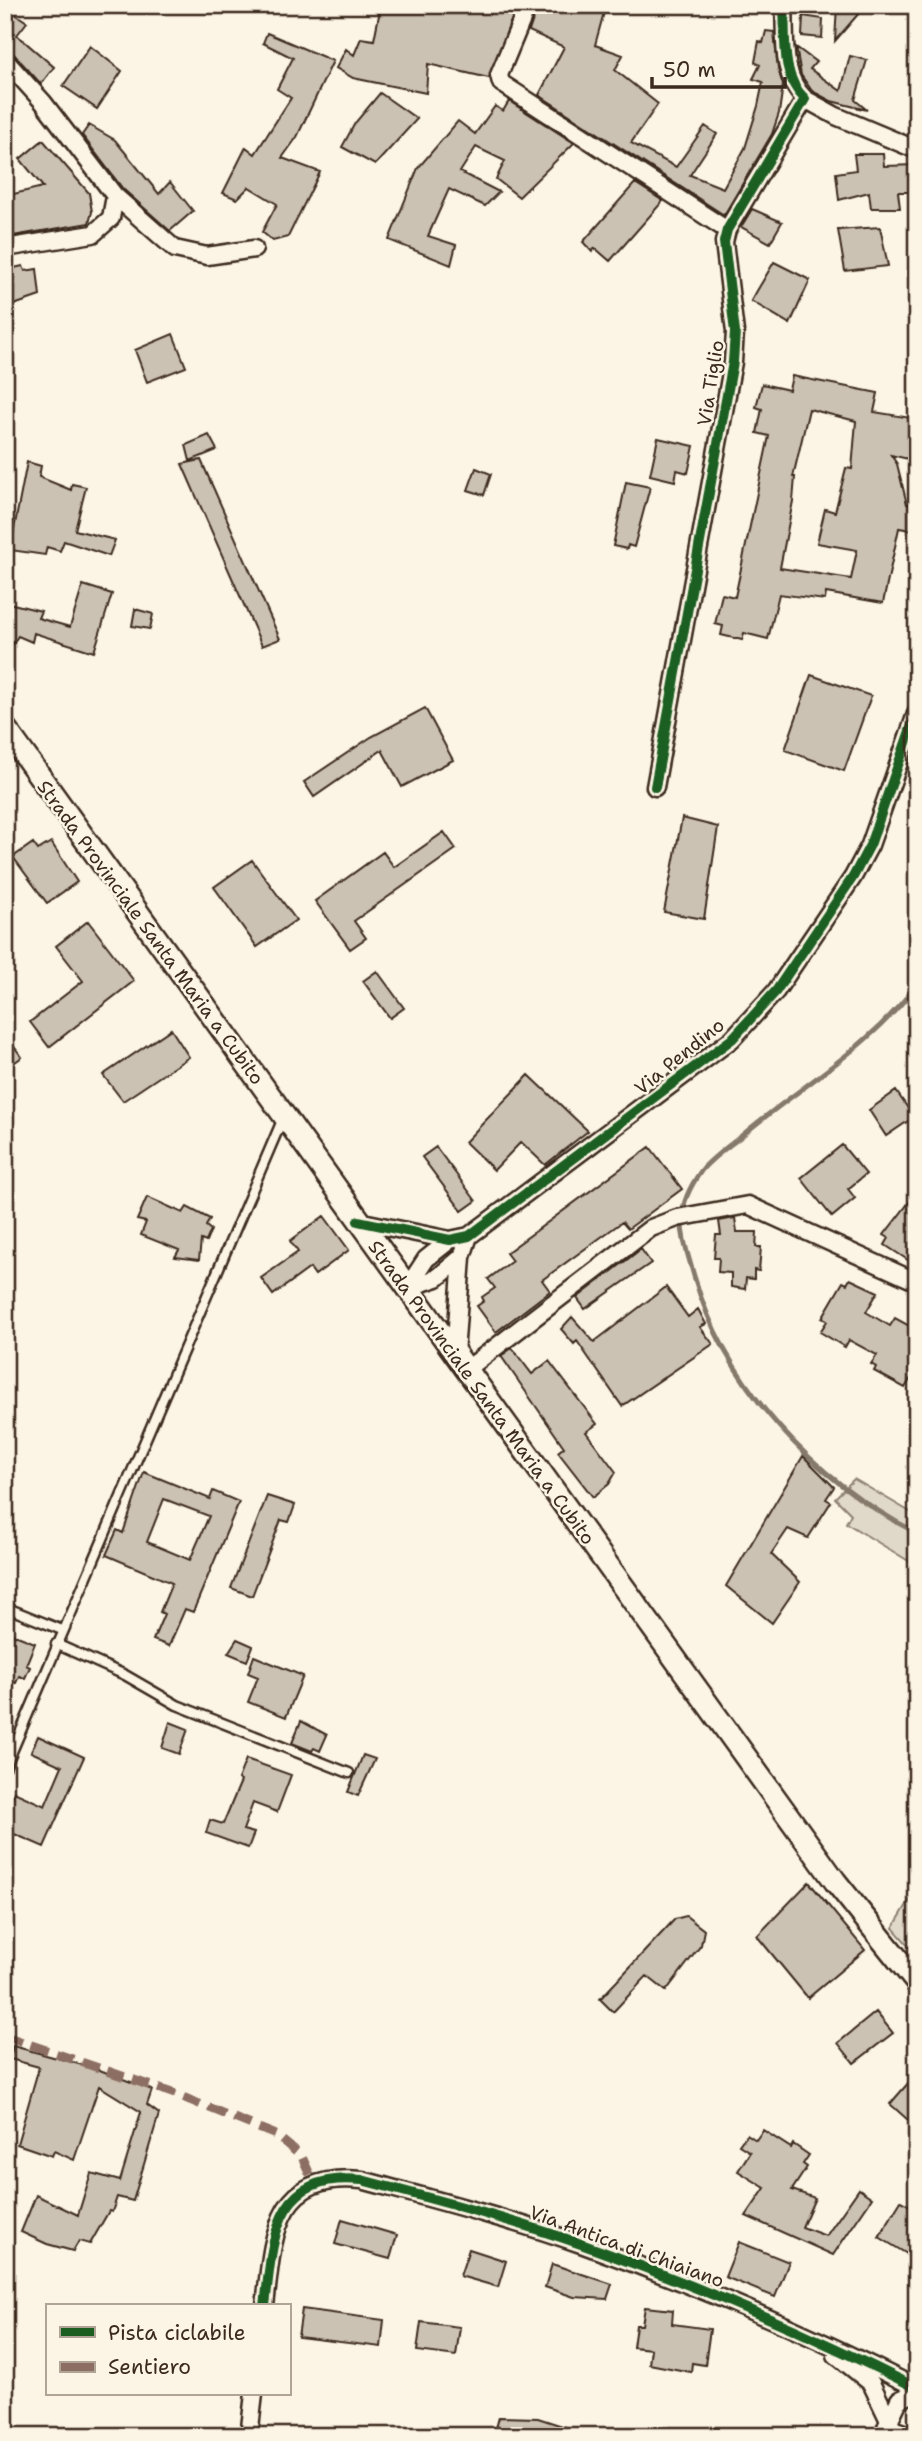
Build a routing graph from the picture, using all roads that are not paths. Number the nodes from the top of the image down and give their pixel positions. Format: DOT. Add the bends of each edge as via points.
graph roads {
  1 [pos="528,5"];
  2 [pos="784,5"];
  3 [pos="5,60"];
  4 [pos="804,99"];
  5 [pos="917,150"];
  6 [pos="114,196"];
  7 [pos="727,230"];
  8 [pos="5,248"];
  9 [pos="254,249"];
  10 [pos="917,711"];
  11 [pos="5,728"];
  12 [pos="655,787"];
  13 [pos="283,1117"];
  14 [pos="358,1221"];
  15 [pos="469,1236"];
  16 [pos="450,1240"];
  17 [pos="462,1257"];
  18 [pos="917,1282"];
  19 [pos="407,1288"];
  20 [pos="461,1362"];
  21 [pos="5,1607"];
  22 [pos="62,1630"];
  23 [pos="56,1644"];
  24 [pos="5,1768"];
  25 [pos="349,1773"];
  26 [pos="917,1983"];
  27 [pos="265,2304"];
  28 [pos="811,2337"];
  29 [pos="917,2390"];
  30 [pos="254,2396"];
  31 [pos="886,2429"];
  32 [pos="248,2436"];
  33 [pos="912,2436"];
  1 -- 7 [label="street" via="499,75 501,83"];
  2 -- 4 [label="street" via="788,72"];
  3 -- 6 [label="street"];
  4 -- 5 [label="street"];
  4 -- 7 [label="street"];
  6 -- 8 [label="street" via="111,218 93,234"];
  6 -- 9 [label="street" via="175,249 207,256"];
  7 -- 12 [label="street, Via Tiglio" via="724,242 735,332 733,362"];
  10 -- 15 [label="street, Via Pendino" via="870,845 776,991 732,1039"];
  11 -- 13 [label="main road, Strada Provinciale Santa Maria a Cubito"];
  13 -- 14 [label="main road, Strada Provinciale Santa Maria a Cubito"];
  13 -- 22 [label="lane" via="154,1426"];
  14 -- 16 [label="street, Via Pendino"];
  14 -- 19 [label="main road, Strada Provinciale Santa Maria a Cubito"];
  15 -- 16 [label="street, Via Pendino"];
  15 -- 17 [label="street"];
  16 -- 19 [label="street, Via Pendino" via="426,1259"];
  17 -- 19 [label="street" via="437,1278"];
  17 -- 20 [label="street"];
  18 -- 20 [label="street" via="748,1205 651,1228"];
  19 -- 20 [label="main road, Strada Provinciale Santa Maria a Cubito"];
  20 -- 26 [label="main road, Strada Provinciale Santa Maria a Cubito" via="835,1881"];
  21 -- 22 [label="lane"];
  22 -- 23 [label="lane"];
  23 -- 24 [label="lane"];
  23 -- 25 [label="lane" via="186,1709"];
  27 -- 28 [label="street, Via Antica di Chiaiano" via="272,2248 284,2211 296,2195 314,2183 336,2177 362,2180 580,2244"];
  28 -- 29 [label="street, Via Antica di Chiaiano" via="863,2359"];
  28 -- 31 [label="street, Via Antica di Chiaiano" via="871,2383"];
  29 -- 31 [label="street" via="899,2400"];
  30 -- 32 [label="street"];
  31 -- 33 [label="street"];
}
